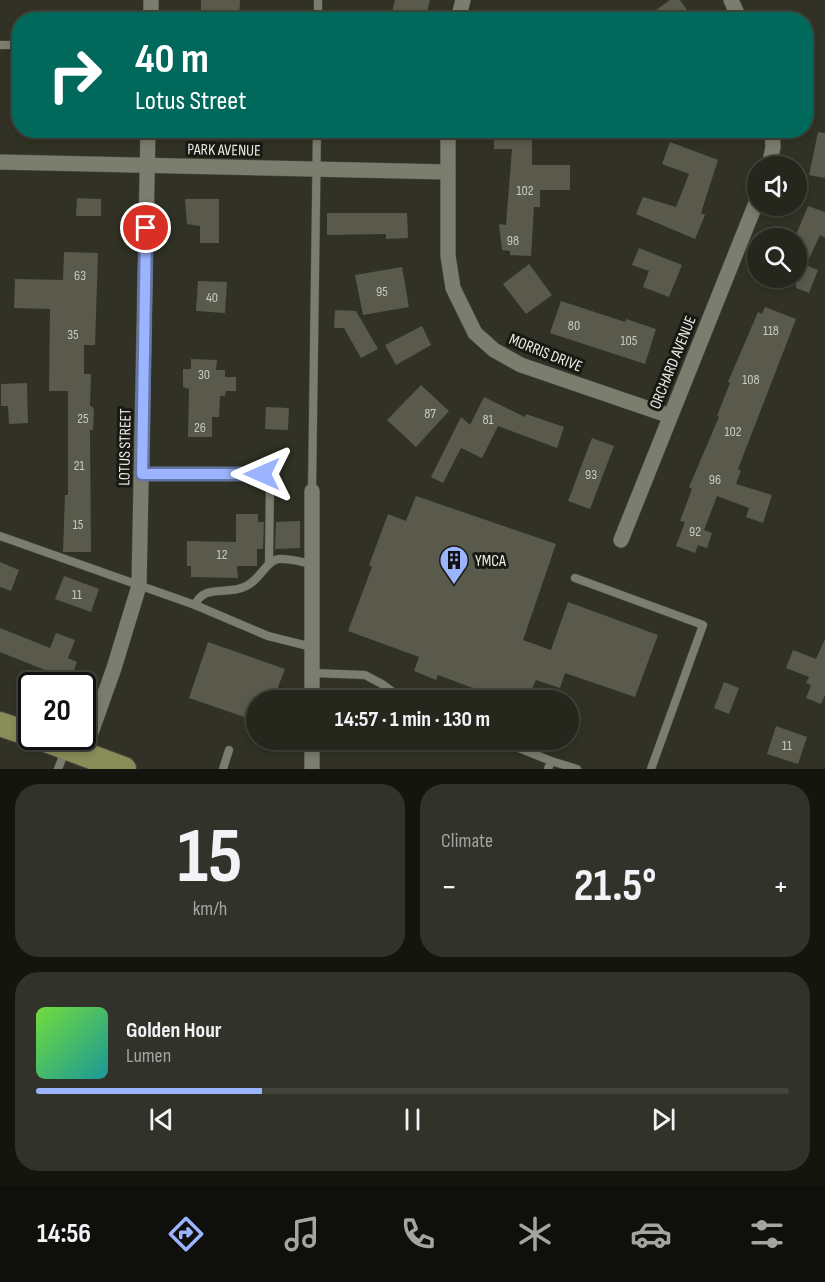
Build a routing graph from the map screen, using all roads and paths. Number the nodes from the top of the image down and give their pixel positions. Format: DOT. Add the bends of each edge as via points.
graph roads {
  1 [pos="148,138"];
  2 [pos="317,138"];
  3 [pos="448,138"];
  4 [pos="772,138"];
  5 [pos="771,156"];
  6 [pos="0,162"];
  7 [pos="147,166"];
  8 [pos="316,169"];
  9 [pos="448,172"];
  10 [pos="751,216"];
  11 [pos="670,416"];
  12 [pos="142,474"];
  13 [pos="312,491"];
  14 [pos="0,537"];
  15 [pos="621,540"];
  16 [pos="269,562"];
  17 [pos="312,564"];
  18 [pos="575,578"];
  19 [pos="139,586"];
  20 [pos="195,605"];
  21 [pos="313,647"];
  22 [pos="313,673"];
  23 [pos="312,690"];
  24 [pos="390,690"];
  25 [pos="0,724"];
  26 [pos="18,731"];
  27 [pos="229,750"];
  28 [pos="312,750"];
  29 [pos="519,750"];
  30 [pos="69,757"];
  31 [pos="550,765"];
  32 [pos="124,769"];
  33 [pos="223,769"];
  34 [pos="312,769"];
  35 [pos="577,769"];
  36 [pos="651,769"];
  1 -- 7 [label="street, LOTUS STREET"];
  2 -- 8 [label="lane"];
  3 -- 9 [label="street, MORRIS DRIVE"];
  4 -- 5 [label="street"];
  6 -- 7 [label="street, PARK AVENUE"];
  7 -- 8 [label="street, PARK AVENUE"];
  7 -- 12 [label="street, LOTUS STREET"];
  8 -- 9 [label="street, PARK AVENUE"];
  8 -- 13 [label="lane"];
  9 -- 11 [label="street, MORRIS DRIVE" via="448,256 453,288 476,333 494,350 521,364"];
  10 -- 11 [label="street, ORCHARD AVENUE"];
  11 -- 15 [label="street, ORCHARD AVENUE"];
  12 -- 16 [label="lane" via="267,476"];
  12 -- 19 [label="street, LOTUS STREET"];
  13 -- 17 [label="street"];
  14 -- 19 [label="lane"];
  16 -- 17 [label="lane" via="279,559"];
  16 -- 20 [label="lane" via="256,582 242,588 206,592"];
  17 -- 21 [label="street"];
  18 -- 36 [label="lane" via="703,625"];
  19 -- 20 [label="lane"];
  19 -- 30 [label="street, LOTUS STREET" via="117,658"];
  20 -- 21 [label="lane" via="268,636"];
  21 -- 22 [label="street"];
  22 -- 23 [label="street"];
  22 -- 24 [label="lane" via="364,675"];
  25 -- 26 [label="main road"];
  27 -- 33 [label="lane"];
  28 -- 34 [label="street"];
  29 -- 31 [label="lane"];
  30 -- 32 [label="main road"];
  31 -- 35 [label="lane"];
}
